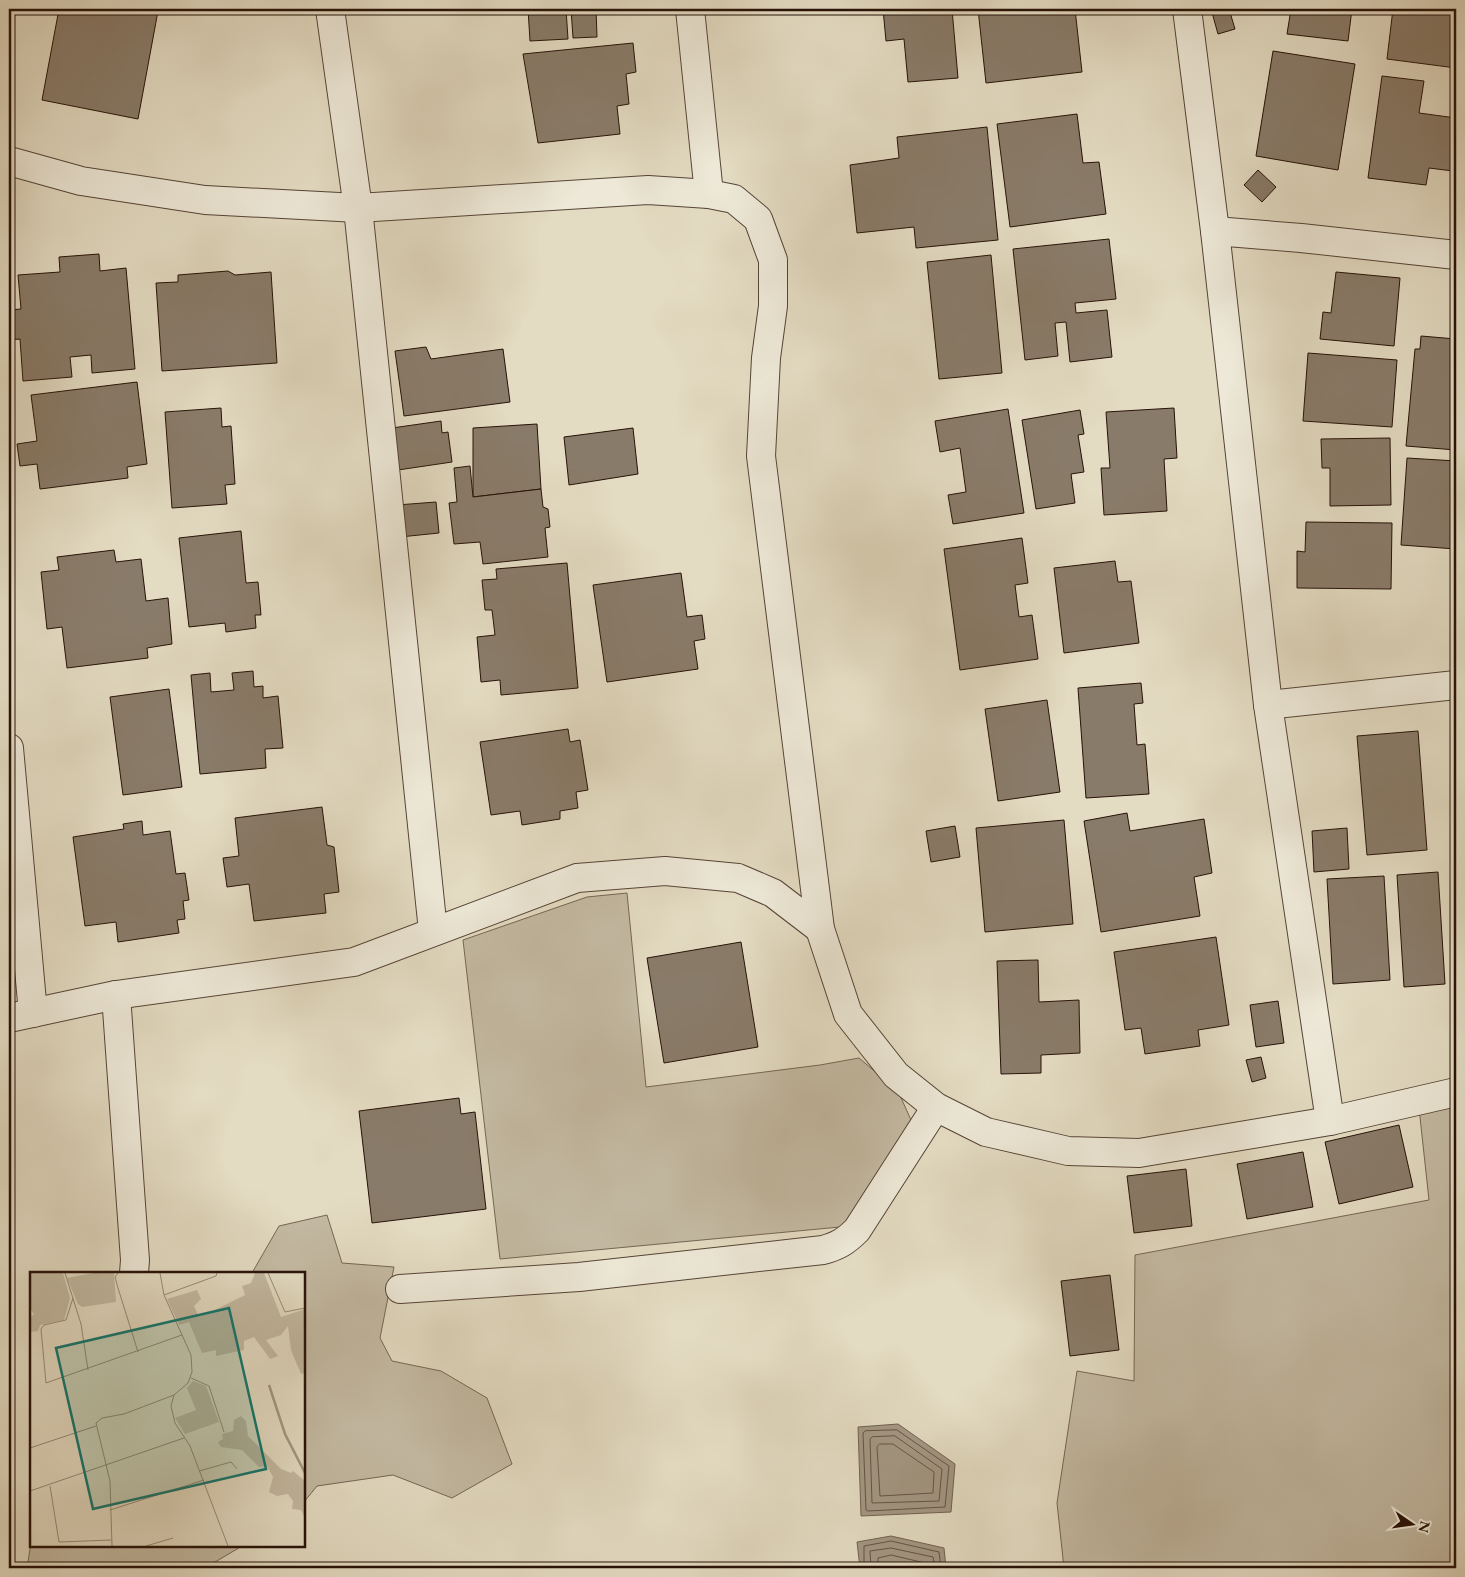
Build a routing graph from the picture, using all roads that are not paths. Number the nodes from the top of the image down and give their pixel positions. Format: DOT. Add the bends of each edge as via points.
graph roads {
  1 [pos="330,9"];
  2 [pos="690,9"];
  3 [pos="1187,9"];
  4 [pos="9,161"];
  5 [pos="709,194"];
  6 [pos="358,208"];
  7 [pos="1215,231"];
  8 [pos="1456,254"];
  9 [pos="1456,685"];
  10 [pos="1268,705"];
  11 [pos="9,748"];
  12 [pos="820,929"];
  13 [pos="433,931"];
  14 [pos="116,996"];
  15 [pos="21,1016"];
  16 [pos="1456,1092"];
  17 [pos="936,1107"];
  18 [pos="1330,1121"];
  19 [pos="134,1272"];
  20 [pos="400,1289"];
  1 -- 6 [label="street"];
  2 -- 5 [label="street"];
  3 -- 7 [label="street"];
  4 -- 6 [label="street" via="81,181 205,200"];
  5 -- 6 [label="street" via="648,190"];
  5 -- 12 [label="street" via="734,199 758,219 773,260 773,306 766,358 761,456"];
  6 -- 13 [label="street"];
  7 -- 8 [label="street"];
  7 -- 10 [label="street"];
  9 -- 10 [label="street"];
  10 -- 18 [label="street"];
  11 -- 15 [label="street"];
  12 -- 13 [label="street" via="773,893 738,878 665,871 577,878"];
  12 -- 17 [label="street" via="848,1014 896,1075"];
  13 -- 14 [label="street" via="354,962"];
  14 -- 15 [label="street"];
  14 -- 19 [label="street"];
  16 -- 18 [label="street"];
  17 -- 18 [label="street" via="986,1132 1068,1151 1139,1153"];
  17 -- 20 [label="street" via="857,1230 837,1246 579,1277"];
}
